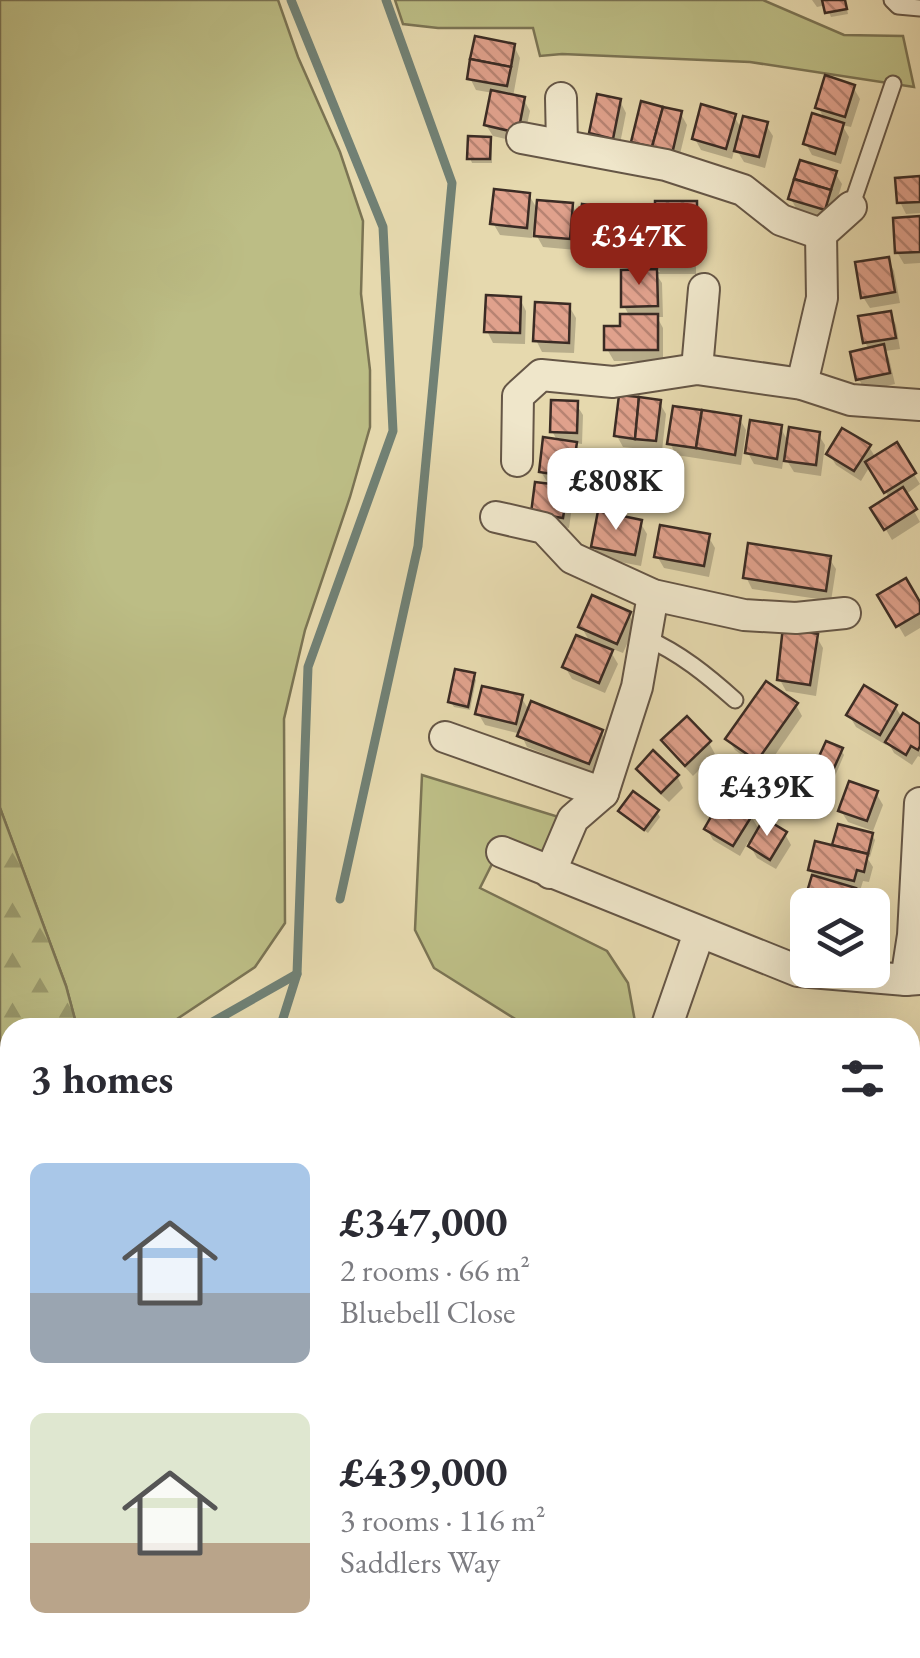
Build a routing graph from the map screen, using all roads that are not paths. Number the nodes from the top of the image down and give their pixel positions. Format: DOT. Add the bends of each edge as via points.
graph roads {
  1 [pos="892,0"];
  2 [pos="920,8"];
  3 [pos="892,84"];
  4 [pos="560,98"];
  5 [pos="522,138"];
  6 [pos="562,145"];
  7 [pos="851,207"];
  8 [pos="822,234"];
  9 [pos="704,288"];
  10 [pos="697,368"];
  11 [pos="802,384"];
  12 [pos="920,406"];
  13 [pos="517,461"];
  14 [pos="496,517"];
  15 [pos="653,595"];
  16 [pos="846,614"];
  17 [pos="646,638"];
  18 [pos="734,700"];
  19 [pos="445,737"];
  20 [pos="603,793"];
  21 [pos="920,803"];
  22 [pos="502,852"];
  23 [pos="550,872"];
  24 [pos="700,933"];
  25 [pos="913,979"];
  26 [pos="670,1018"];
  1 -- 2 [label="lane"];
  3 -- 7 [label="lane"];
  4 -- 6 [label="street"];
  5 -- 6 [label="street"];
  6 -- 8 [label="street" via="742,190 781,220"];
  7 -- 8 [label="street"];
  8 -- 11 [label="street" via="822,298"];
  9 -- 10 [label="street"];
  10 -- 11 [label="street"];
  10 -- 13 [label="street" via="613,382 540,375 518,396"];
  11 -- 12 [label="street" via="852,400"];
  14 -- 15 [label="street" via="544,528 572,558"];
  15 -- 16 [label="street" via="744,615"];
  15 -- 17 [label="street"];
  17 -- 18 [label="lane" via="681,656"];
  17 -- 20 [label="street"];
  19 -- 20 [label="street"];
  20 -- 23 [label="street" via="573,820"];
  21 -- 25 [label="street"];
  22 -- 23 [label="street"];
  23 -- 24 [label="street"];
  24 -- 25 [label="street" via="798,972"];
  24 -- 26 [label="street"];
}
